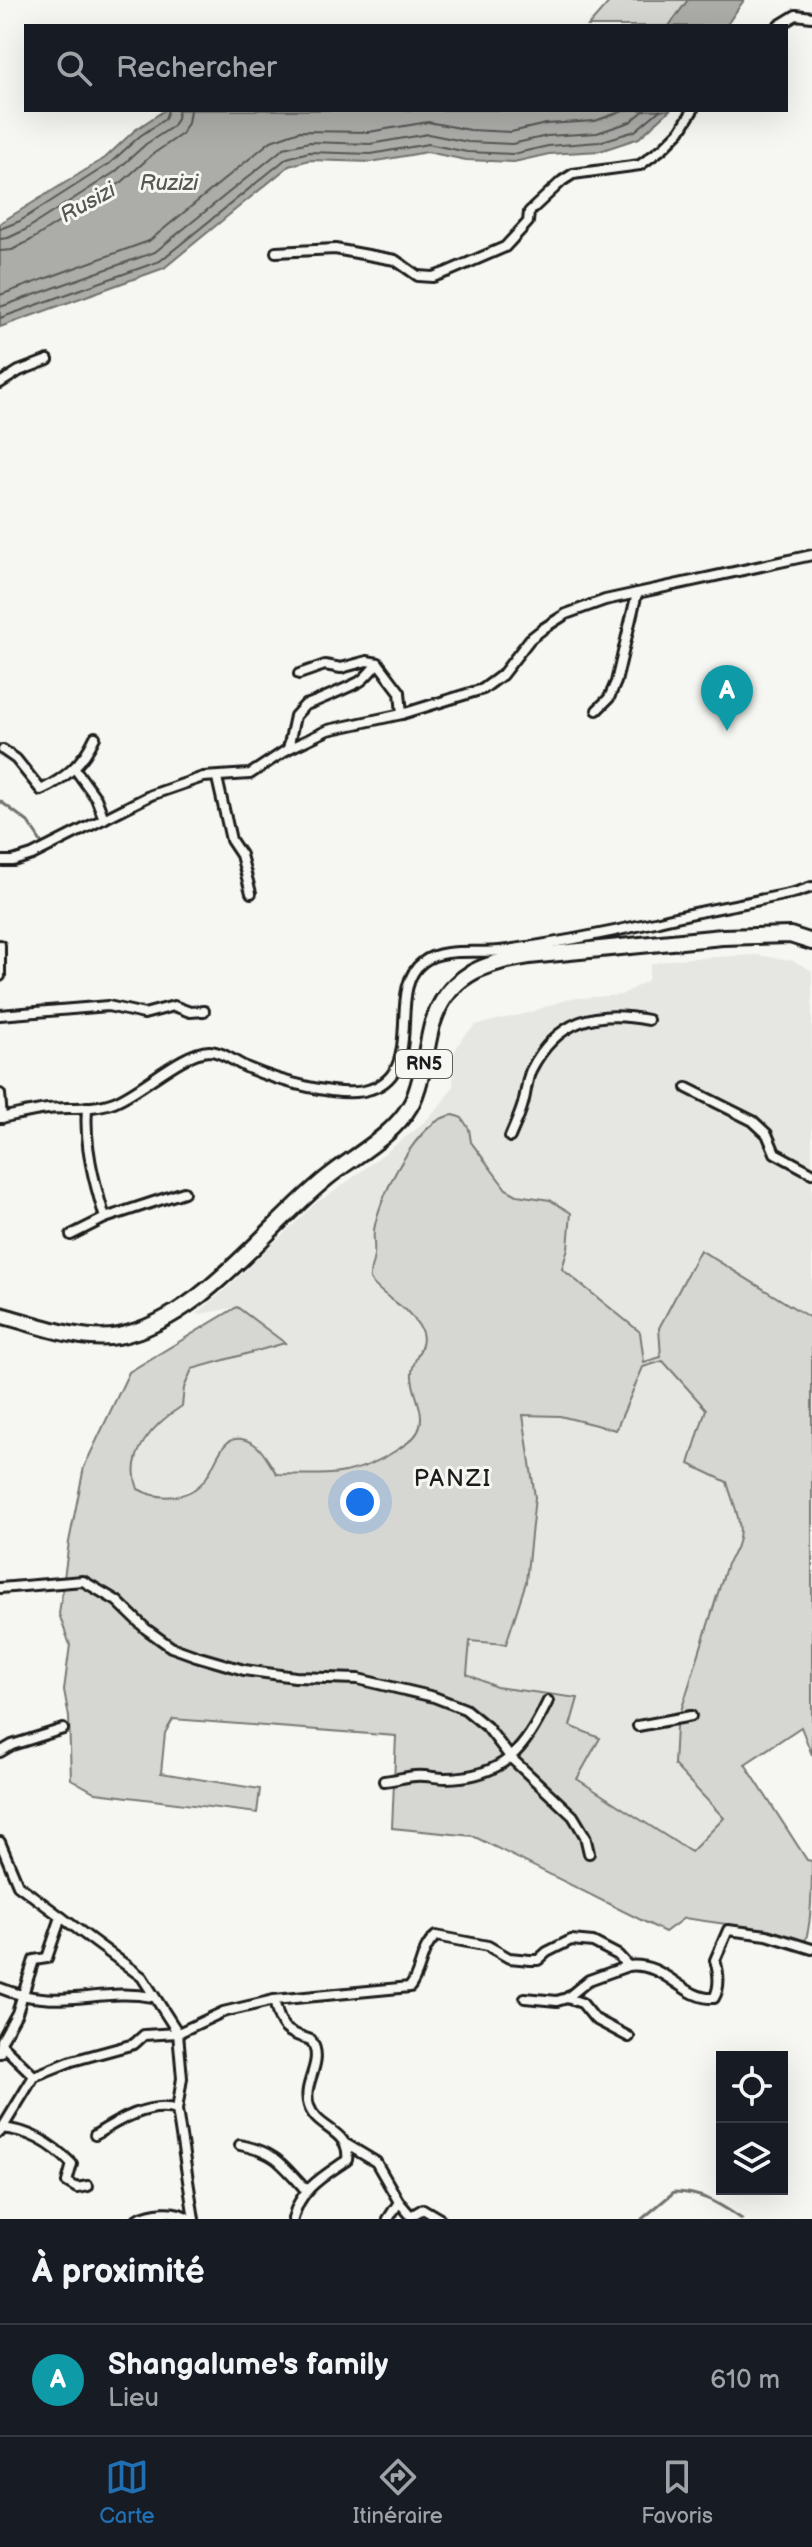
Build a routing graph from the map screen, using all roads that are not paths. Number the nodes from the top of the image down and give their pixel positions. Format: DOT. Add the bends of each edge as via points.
graph roads {
  1 [pos="812,17"];
  2 [pos="781,24"];
  3 [pos="692,112"];
  4 [pos="276,252"];
  5 [pos="48,360"];
  6 [pos="0,383"];
  7 [pos="812,555"];
  8 [pos="637,593"];
  9 [pos="378,663"];
  10 [pos="299,674"];
  11 [pos="597,710"];
  12 [pos="402,714"];
  13 [pos="95,737"];
  14 [pos="288,749"];
  15 [pos="3,750"];
  16 [pos="75,769"];
  17 [pos="217,778"];
  18 [pos="104,819"];
  19 [pos="0,861"];
  20 [pos="812,887"];
  21 [pos="251,893"];
  22 [pos="812,942"];
  23 [pos="0,945"];
  24 [pos="0,976"];
  25 [pos="204,1011"];
  26 [pos="0,1015"];
  27 [pos="648,1020"];
  28 [pos="687,1088"];
  29 [pos="0,1094"];
  30 [pos="87,1107"];
  31 [pos="1,1118"];
  32 [pos="510,1137"];
  33 [pos="812,1173"];
  34 [pos="184,1192"];
  35 [pos="105,1218"];
  36 [pos="71,1235"];
  37 [pos="0,1315"];
  38 [pos="0,1588"];
  39 [pos="548,1701"];
  40 [pos="691,1716"];
  41 [pos="638,1726"];
  42 [pos="63,1729"];
  43 [pos="0,1752"];
  44 [pos="511,1758"];
  45 [pos="384,1781"];
  46 [pos="0,1842"];
  47 [pos="589,1853"];
  48 [pos="61,1917"];
  49 [pos="812,1949"];
  50 [pos="628,1966"];
  51 [pos="0,1988"];
  52 [pos="20,1997"];
  53 [pos="153,1997"];
  54 [pos="525,1998"];
  55 [pos="567,1998"];
  56 [pos="274,2000"];
  57 [pos="178,2033"];
  58 [pos="629,2037"];
  59 [pos="1,2049"];
  60 [pos="34,2076"];
  61 [pos="177,2110"];
  62 [pos="0,2130"];
  63 [pos="95,2135"];
  64 [pos="346,2143"];
  65 [pos="240,2145"];
  66 [pos="88,2186"];
  67 [pos="308,2189"];
  68 [pos="399,2202"];
  69 [pos="137,2219"];
  70 [pos="191,2219"];
  71 [pos="293,2219"];
  72 [pos="388,2219"];
  73 [pos="440,2219"];
  1 -- 2 [label="street" via="796,15"];
  3 -- 4 [label="street" via="680,131 640,165 573,174 529,212 528,222 505,247 433,277 418,276 395,260 335,249"];
  5 -- 6 [label="street"];
  7 -- 8 [label="street"];
  8 -- 11 [label="street" via="616,682"];
  8 -- 12 [label="street" via="566,614 530,639 502,675 483,689"];
  9 -- 10 [label="street" via="325,665"];
  9 -- 12 [label="street" via="400,692"];
  9 -- 14 [label="street" via="361,681 305,705 295,716"];
  12 -- 14 [label="street" via="328,730"];
  13 -- 16 [label="street"];
  14 -- 17 [label="street" via="250,774"];
  15 -- 16 [label="street" via="41,790"];
  16 -- 18 [label="street"];
  17 -- 18 [label="street" via="203,777 151,795"];
  17 -- 21 [label="street" via="231,840 241,855"];
  18 -- 19 [label="street" via="32,855"];
  20 -- 30 [label="street" via="629,929 432,957 410,980 395,1070 373,1089 347,1092 301,1086 210,1051 187,1057 110,1104"];
  22 -- 37 [label="highway, RN5" via="790,935 722,937 529,956 483,967 454,984 443,999 410,1107 197,1298 168,1317 119,1336 85,1337"];
  23 -- 24 [label="street"];
  25 -- 26 [label="street" via="174,1006 144,1014 108,1006"];
  27 -- 32 [label="street" via="595,1017 553,1037 530,1072"];
  28 -- 33 [label="street" via="753,1121 767,1134 775,1153"];
  29 -- 31 [label="street"];
  30 -- 31 [label="street"];
  30 -- 35 [label="street" via="88,1149"];
  34 -- 35 [label="street"];
  35 -- 36 [label="street"];
  38 -- 44 [label="street" via="83,1581 117,1601 171,1647 196,1656 244,1670 358,1679 434,1697 465,1709"];
  39 -- 44 [label="street"];
  40 -- 41 [label="street"];
  42 -- 43 [label="street"];
  44 -- 45 [label="street" via="474,1775"];
  44 -- 47 [label="street" via="573,1816"];
  46 -- 48 [label="street" via="18,1885"];
  48 -- 52 [label="street" via="47,1958 34,1960"];
  48 -- 53 [label="street" via="130,1966"];
  49 -- 50 [label="street" via="728,1930 715,1960 717,1992 709,1999 656,1969"];
  50 -- 55 [label="street" via="589,1980"];
  50 -- 56 [label="street" via="593,1942 571,1940 530,1960 436,1936 427,1943 410,1987"];
  51 -- 52 [label="street"];
  52 -- 53 [label="street"];
  52 -- 59 [label="street"];
  53 -- 57 [label="street"];
  54 -- 55 [label="street"];
  55 -- 58 [label="street"];
  56 -- 57 [label="street" via="223,2012"];
  56 -- 64 [label="street" via="283,2028 311,2040 317,2049 307,2085 309,2108"];
  57 -- 60 [label="street" via="144,2035 134,2044"];
  57 -- 61 [label="street" via="182,2078"];
  59 -- 60 [label="street"];
  60 -- 62 [label="street"];
  61 -- 63 [label="street" via="134,2113"];
  61 -- 70 [label="street"];
  62 -- 66 [label="street" via="25,2130 55,2148 72,2164 67,2182 77,2188"];
  64 -- 67 [label="street" via="347,2160"];
  64 -- 68 [label="street" via="376,2162"];
  65 -- 67 [label="street" via="268,2152"];
  67 -- 71 [label="street"];
  68 -- 72 [label="street"];
  68 -- 73 [label="street" via="411,2216 423,2209"];
  69 -- 70 [label="street" via="158,2213"];
}
